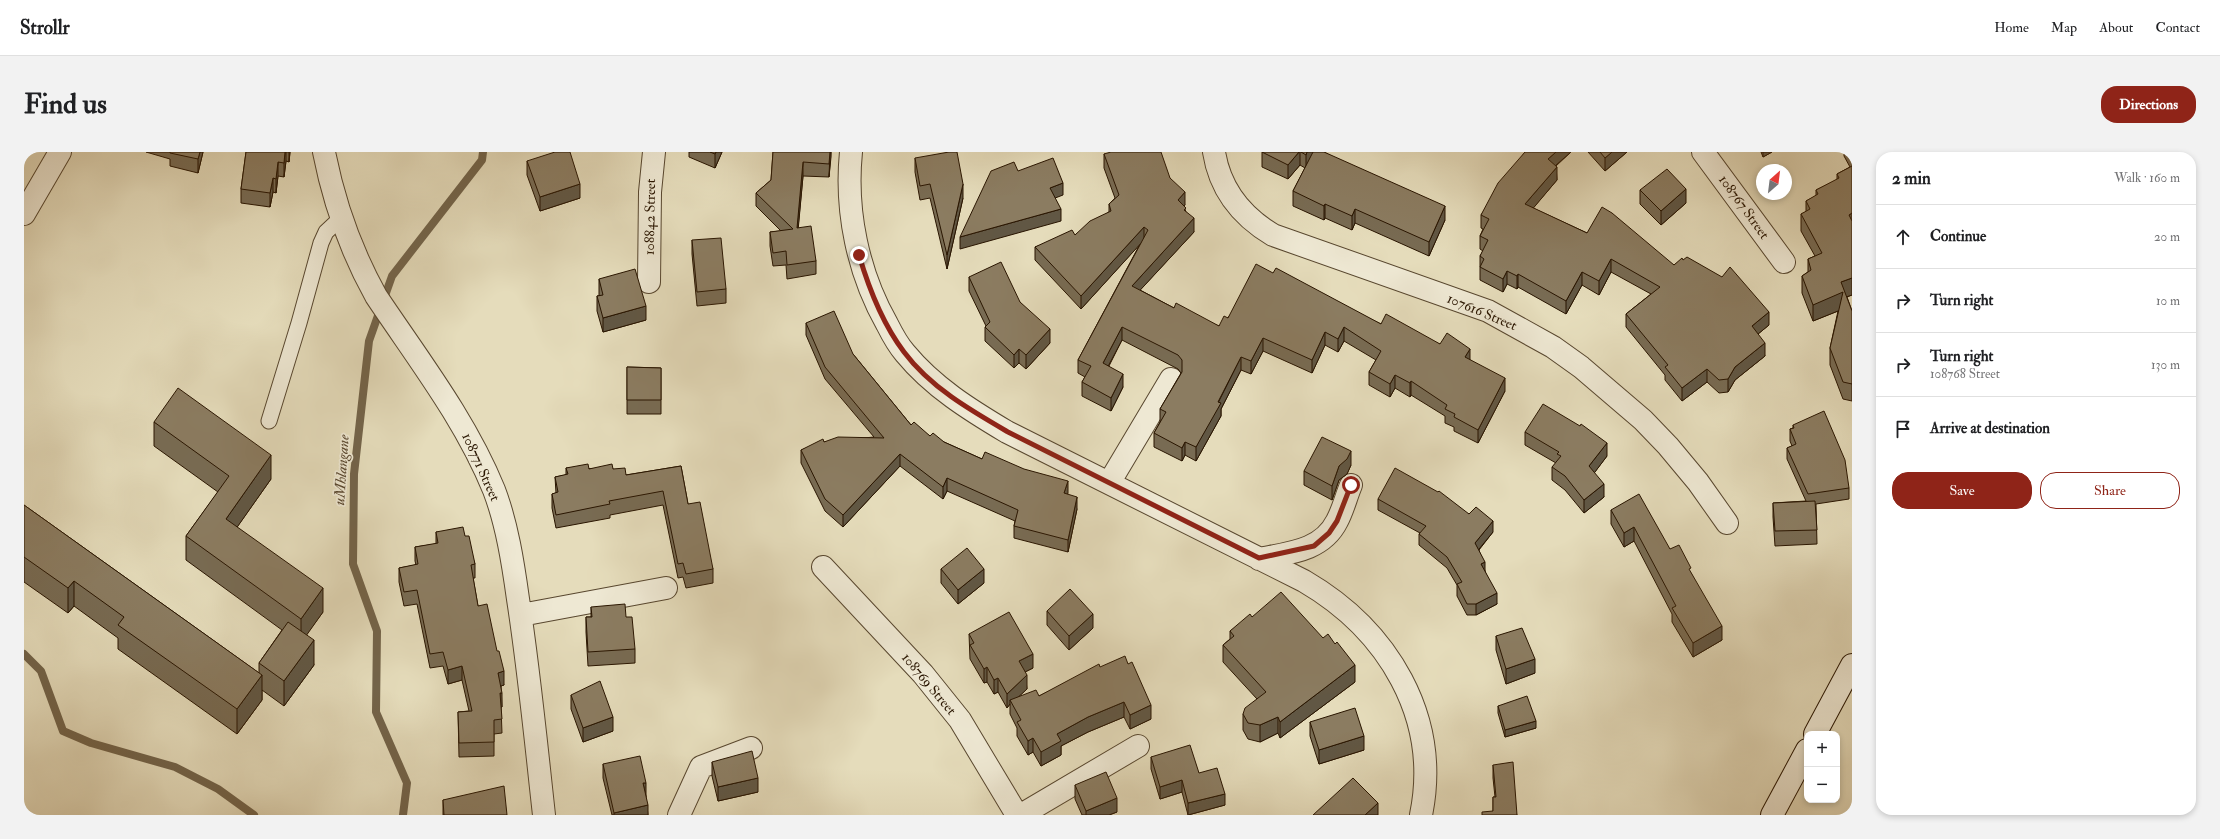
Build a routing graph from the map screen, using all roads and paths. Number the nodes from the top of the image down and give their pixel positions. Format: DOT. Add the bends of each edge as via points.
graph roads {
  1 [pos="60,152"];
  2 [pos="324,152"];
  3 [pos="654,152"];
  4 [pos="851,152"];
  5 [pos="1214,152"];
  6 [pos="1703,152"];
  7 [pos="24,214"];
  8 [pos="341,218"];
  9 [pos="1784,262"];
  10 [pos="649,282"];
  11 [pos="1171,379"];
  12 [pos="269,421"];
  13 [pos="1109,483"];
  14 [pos="1351,485"];
  15 [pos="1727,523"];
  16 [pos="1259,558"];
  17 [pos="823,567"];
  18 [pos="666,588"];
  19 [pos="521,615"];
  20 [pos="1852,665"];
  21 [pos="1817,731"];
  22 [pos="1138,746"];
  23 [pos="750,748"];
  24 [pos="1804,756"];
  25 [pos="544,815"];
  26 [pos="679,815"];
  27 [pos="1017,815"];
  28 [pos="1021,815"];
  29 [pos="1421,815"];
  30 [pos="1772,815"];
  1 -- 7 [label="street"];
  2 -- 8 [label="street, 108771 Street"];
  3 -- 10 [label="street, 108842 Street" via="650,192"];
  4 -- 13 [label="street" via="853,226 859,255 876,304 904,352 925,374 968,409"];
  5 -- 15 [label="street, 107616 Street" via="1221,180 1237,206 1254,223 1273,235 1488,311 1527,332 1581,367 1643,420 1668,446"];
  6 -- 9 [label="street, 108767 Street"];
  8 -- 12 [label="lane" via="326,232 321,244"];
  8 -- 19 [label="street, 108771 Street" via="376,296 473,443 494,491 506,530"];
  11 -- 13 [label="street"];
  13 -- 16 [label="street"];
  14 -- 16 [label="street" via="1337,521 1329,533 1314,546"];
  16 -- 29 [label="street" via="1304,581 1345,608 1375,639 1394,665 1410,695 1422,735 1426,771"];
  17 -- 27 [label="street, 108769 Street" via="923,674 960,720"];
  18 -- 19 [label="street"];
  19 -- 25 [label="street, 108771 Street"];
  20 -- 21 [label="street"];
  22 -- 28 [label="street"];
  23 -- 26 [label="street" via="701,767"];
  24 -- 30 [label="street"];
}
